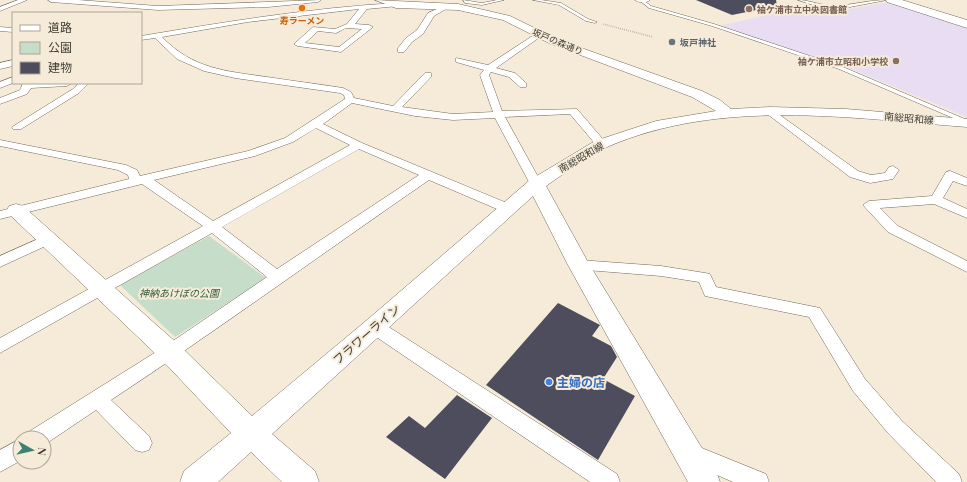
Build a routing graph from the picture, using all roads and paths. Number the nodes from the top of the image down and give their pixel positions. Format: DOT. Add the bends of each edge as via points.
graph roads {
  1 [pos="3,0"];
  2 [pos="24,0"];
  3 [pos="51,0"];
  4 [pos="318,0"];
  5 [pos="353,0"];
  6 [pos="380,0"];
  7 [pos="465,0"];
  8 [pos="502,0"];
  9 [pos="535,0"];
  10 [pos="639,0"];
  11 [pos="646,0"];
  12 [pos="801,0"];
  13 [pos="884,0"];
  14 [pos="891,0"];
  15 [pos="0,1"];
  16 [pos="75,1"];
  17 [pos="452,4"];
  18 [pos="396,5"];
  19 [pos="364,7"];
  20 [pos="0,9"];
  21 [pos="326,10"];
  22 [pos="595,22"];
  23 [pos="967,24"];
  24 [pos="349,26"];
  25 [pos="0,30"];
  26 [pos="12,30"];
  27 [pos="537,34"];
  28 [pos="156,35"];
  29 [pos="653,37"];
  30 [pos="142,38"];
  31 [pos="401,50"];
  32 [pos="459,60"];
  33 [pos="12,63"];
  34 [pos="0,66"];
  35 [pos="490,68"];
  36 [pos="428,74"];
  37 [pos="12,80"];
  38 [pos="28,84"];
  39 [pos="83,84"];
  40 [pos="0,85"];
  41 [pos="522,85"];
  42 [pos="350,100"];
  43 [pos="0,101"];
  44 [pos="395,109"];
  45 [pos="770,111"];
  46 [pos="728,113"];
  47 [pos="499,114"];
  48 [pos="967,123"];
  49 [pos="316,124"];
  50 [pos="17,127"];
  51 [pos="0,142"];
  52 [pos="601,144"];
  53 [pos="358,145"];
  54 [pos="894,170"];
  55 [pos="428,175"];
  56 [pos="141,181"];
  57 [pos="967,182"];
  58 [pos="536,184"];
  59 [pos="936,200"];
  60 [pos="509,209"];
  61 [pos="8,213"];
  62 [pos="967,214"];
  63 [pos="212,228"];
  64 [pos="47,240"];
  65 [pos="0,262"];
  66 [pos="579,265"];
  67 [pos="967,267"];
  68 [pos="277,276"];
  69 [pos="101,290"];
  70 [pos="375,327"];
  71 [pos="0,346"];
  72 [pos="170,352"];
  73 [pos="97,399"];
  74 [pos="49,430"];
  75 [pos="251,434"];
  76 [pos="142,443"];
  77 [pos="688,452"];
  78 [pos="12,454"];
  79 [pos="0,462"];
  80 [pos="194,482"];
  81 [pos="304,482"];
  82 [pos="609,482"];
  83 [pos="705,482"];
  84 [pos="758,482"];
  85 [pos="951,482"];
  1 -- 15 [label="street"];
  2 -- 20 [label="street"];
  3 -- 16 [label="street"];
  4 -- 16 [label="street" via="268,5 158,8"];
  5 -- 21 [label="street"];
  6 -- 18 [label="street, 坂戸の森通り"];
  7 -- 8 [label="lane" via="482,4"];
  9 -- 22 [label="lane" via="560,4"];
  10 -- 11 [label="street"];
  10 -- 48 [label="lane" via="650,7 713,25 841,68"];
  12 -- 13 [label="street" via="834,8"];
  14 -- 23 [label="main road"];
  17 -- 18 [label="street, 坂戸の森通り"];
  17 -- 27 [label="street, 坂戸の森通り" via="506,18"];
  17 -- 31 [label="street" via="431,15 420,32"];
  18 -- 19 [label="street"];
  19 -- 21 [label="street"];
  19 -- 24 [label="street"];
  21 -- 28 [label="street"];
  22 -- 29 [label="path"];
  24 -- 24 [label="street" via="336,31 316,29 298,44 341,50 369,27"];
  25 -- 26 [label="street"];
  27 -- 35 [label="street"];
  27 -- 46 [label="street, 坂戸の森通り" via="697,94"];
  28 -- 30 [label="street"];
  28 -- 42 [label="street" via="172,51 214,73 343,92 348,94"];
  32 -- 35 [label="street"];
  33 -- 34 [label="street"];
  35 -- 41 [label="street" via="512,75"];
  35 -- 47 [label="street" via="484,75"];
  36 -- 44 [label="street"];
  37 -- 40 [label="street"];
  38 -- 43 [label="street" via="24,92"];
  39 -- 50 [label="street" via="76,91"];
  42 -- 44 [label="street"];
  42 -- 49 [label="street"];
  44 -- 47 [label="street" via="453,117"];
  45 -- 46 [label="street, 南総昭和線"];
  45 -- 48 [label="street, 南総昭和線" via="846,113"];
  45 -- 54 [label="street" via="854,174 870,179 889,176"];
  46 -- 52 [label="street, 南総昭和線" via="661,124"];
  47 -- 52 [label="street" via="573,111"];
  47 -- 58 [label="street"];
  49 -- 53 [label="street"];
  49 -- 56 [label="street" via="289,140 251,154"];
  51 -- 56 [label="street" via="122,167"];
  52 -- 58 [label="street, 南総昭和線"];
  53 -- 55 [label="street"];
  53 -- 63 [label="street"];
  55 -- 60 [label="street"];
  55 -- 68 [label="street"];
  56 -- 61 [label="street"];
  56 -- 63 [label="street"];
  57 -- 59 [label="street" via="950,175"];
  58 -- 60 [label="street, フラワーライン"];
  58 -- 66 [label="street"];
  59 -- 62 [label="street"];
  59 -- 67 [label="street" via="869,205 893,229"];
  60 -- 70 [label="street, フラワーライン"];
  61 -- 64 [label="street"];
  63 -- 68 [label="street"];
  63 -- 69 [label="street"];
  64 -- 65 [label="street"];
  64 -- 69 [label="street"];
  66 -- 77 [label="street"];
  66 -- 85 [label="street" via="661,271 705,278 710,292 814,312 859,385 894,427"];
  68 -- 72 [label="street"];
  69 -- 71 [label="street"];
  69 -- 72 [label="street"];
  70 -- 75 [label="street, フラワーライン"];
  70 -- 82 [label="street"];
  72 -- 73 [label="street"];
  72 -- 75 [label="street"];
  73 -- 74 [label="street"];
  73 -- 76 [label="street"];
  75 -- 80 [label="street, フラワーライン"];
  75 -- 81 [label="street"];
  77 -- 83 [label="street"];
  77 -- 84 [label="street"];
  78 -- 79 [label="street"];
}
